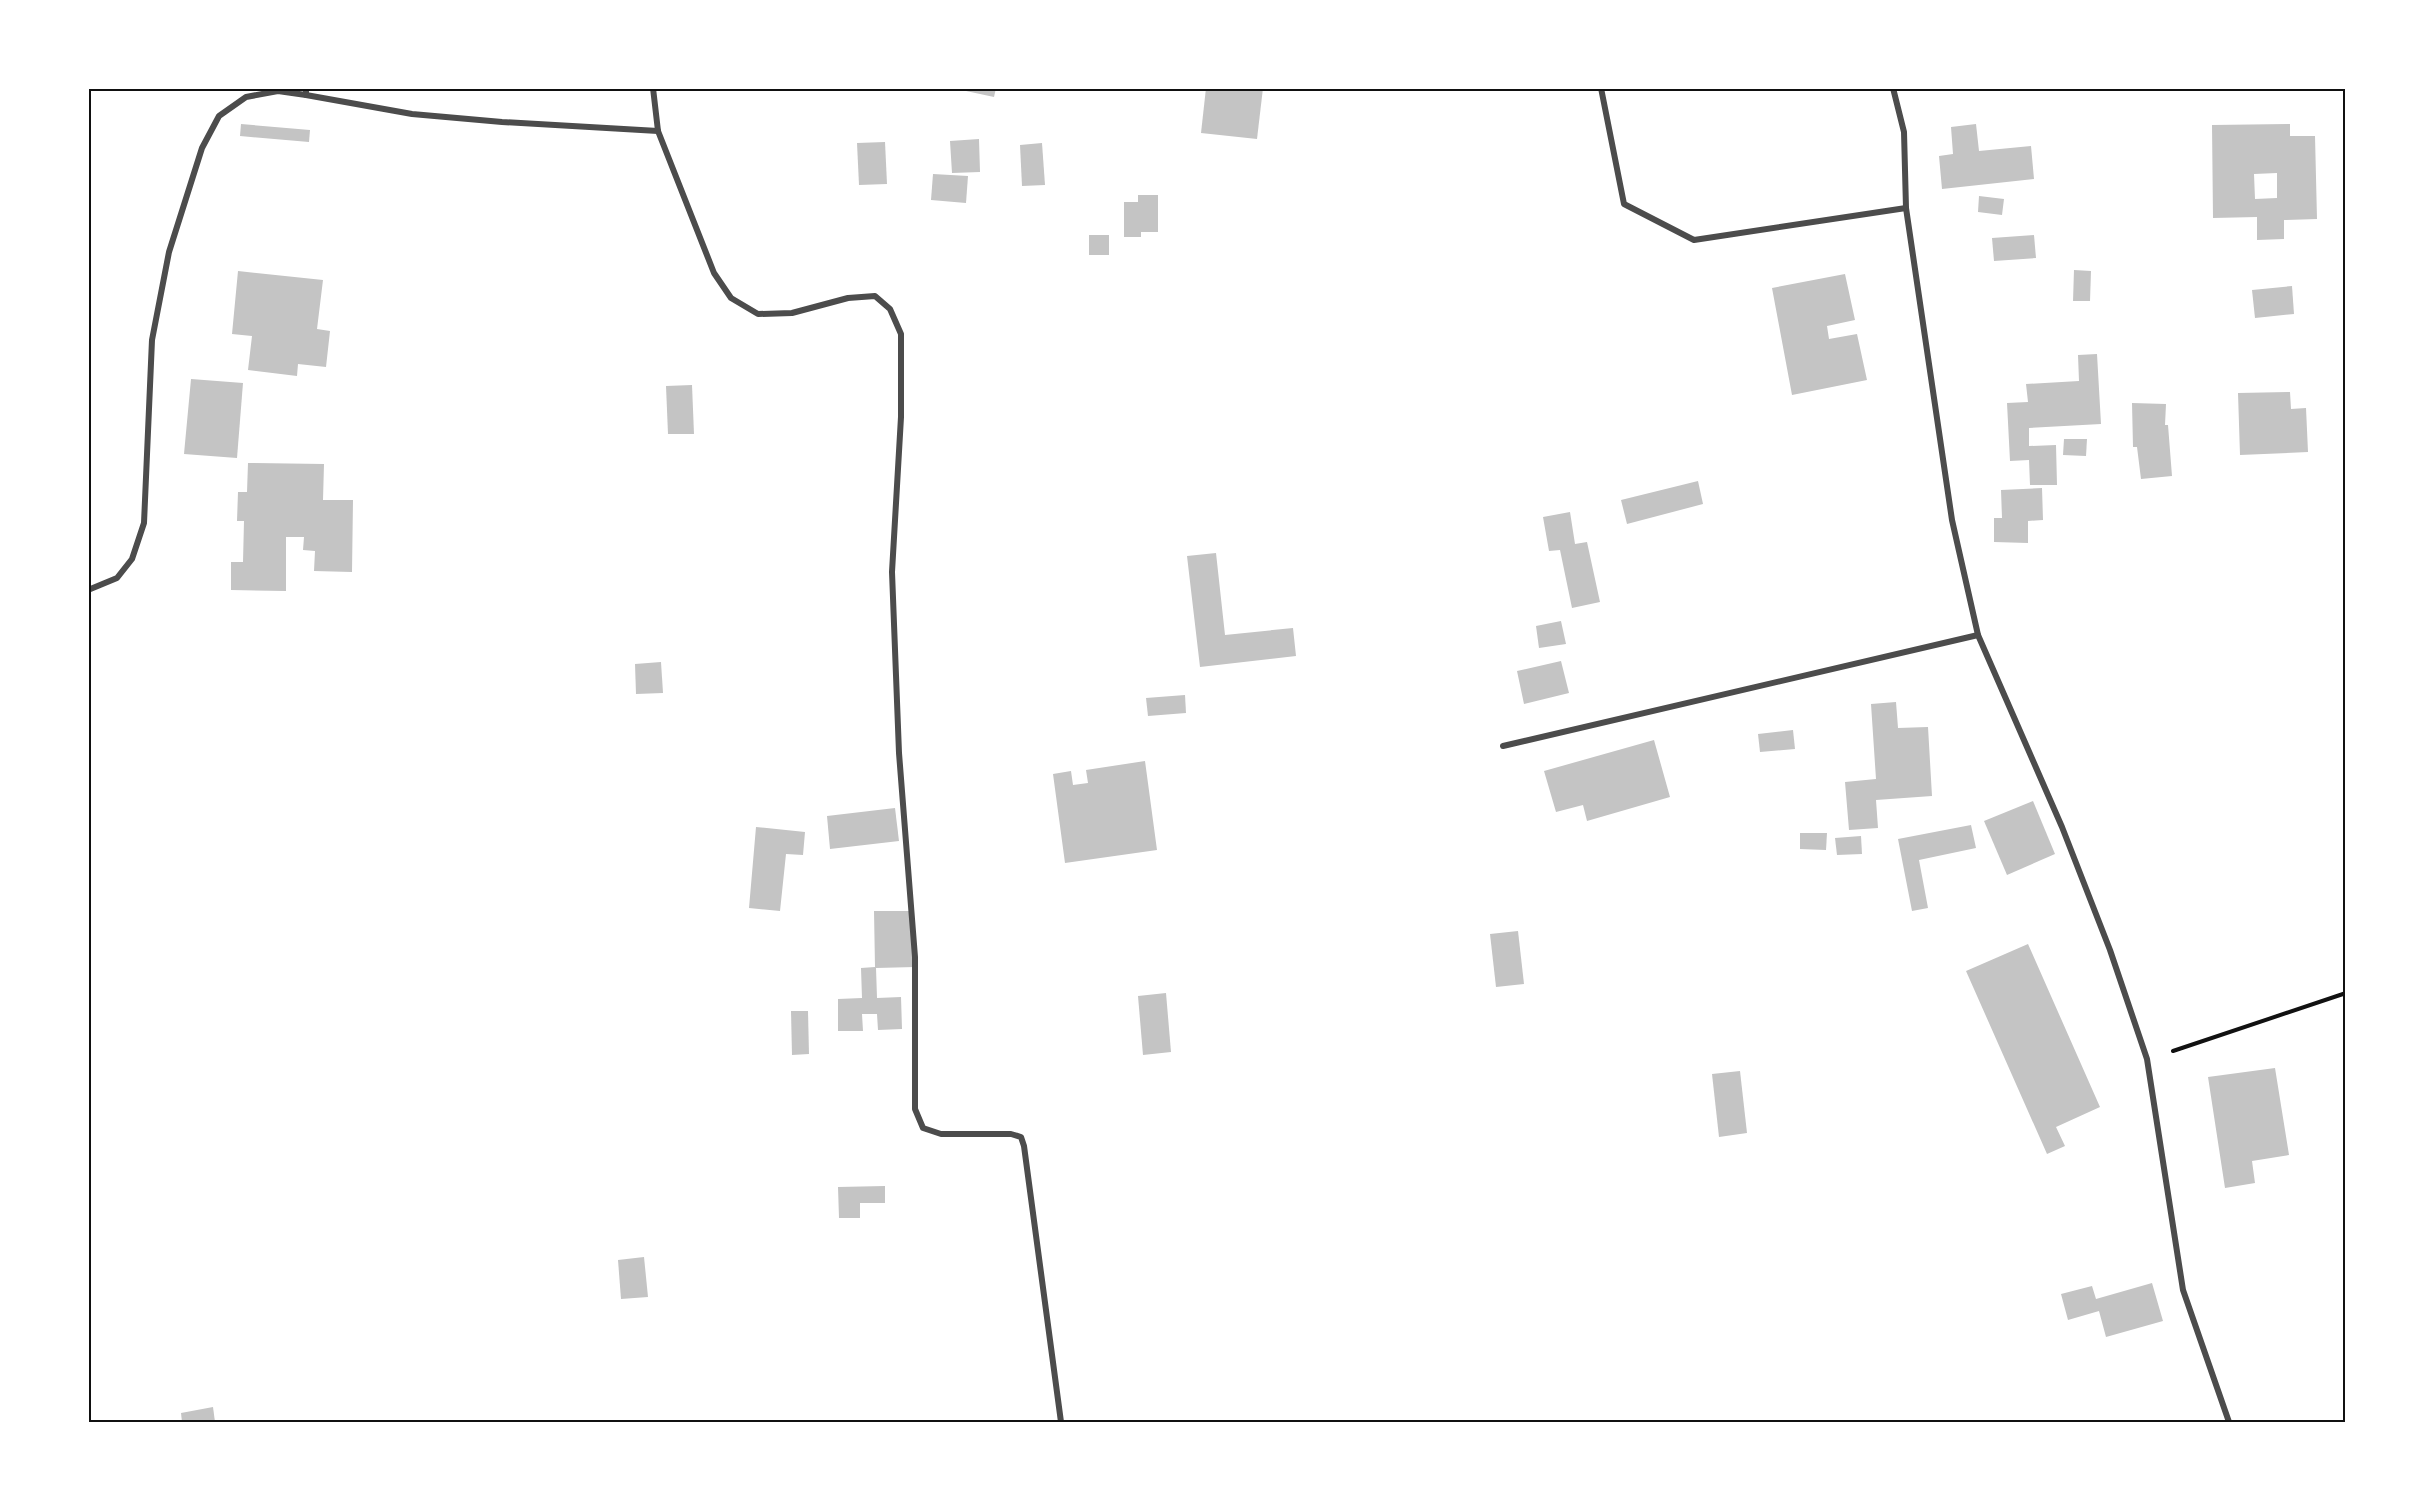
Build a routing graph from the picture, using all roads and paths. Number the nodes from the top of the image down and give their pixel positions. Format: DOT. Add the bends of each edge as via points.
graph roads {
  1 [pos="654,88"];
  2 [pos="1601,88"];
  3 [pos="1893,88"];
  4 [pos="306,92"];
  5 [pos="658,131"];
  6 [pos="1906,208"];
  7 [pos="88,590"];
  8 [pos="1978,635"];
  9 [pos="1503,746"];
  10 [pos="2346,993"];
  11 [pos="2146,1059"];
  12 [pos="1061,1422"];
  13 [pos="2229,1422"];
  1 -- 5 [label="street"];
  2 -- 6 [label="street" via="1624,204 1694,240"];
  3 -- 6 [label="street" via="1904,132"];
  4 -- 5 [label="street" via="412,114"];
  4 -- 7 [label="street" via="278,91 246,97 219,116 202,148 169,252 152,340 144,523 132,559 117,578"];
  5 -- 12 [label="street" via="714,273 731,298 758,314 792,314 848,298 875,296 890,309 901,334 901,417 892,572 898,753 915,957 915,1109 923,1128 941,1134 1021,1137"];
  6 -- 8 [label="street" via="1952,520"];
  8 -- 9 [label="street"];
  8 -- 11 [label="street" via="2062,827 2110,950"];
  10 -- 11 [label="path"];
  11 -- 13 [label="street" via="2183,1290"];
}
